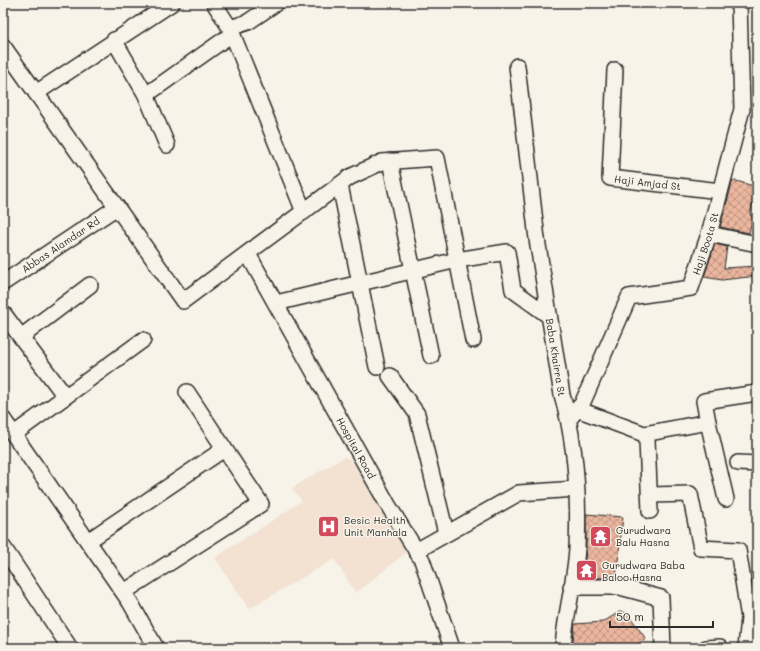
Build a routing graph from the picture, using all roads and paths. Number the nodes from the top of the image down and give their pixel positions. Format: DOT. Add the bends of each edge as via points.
graph roads {
  1 [pos="172,3"];
  2 [pos="214,3"];
  3 [pos="276,3"];
  4 [pos="739,3"];
  5 [pos="231,31"];
  6 [pos="114,40"];
  7 [pos="3,46"];
  8 [pos="517,66"];
  9 [pos="615,70"];
  10 [pos="36,93"];
  11 [pos="146,95"];
  12 [pos="167,145"];
  13 [pos="390,161"];
  14 [pos="340,185"];
  15 [pos="720,191"];
  16 [pos="117,207"];
  17 [pos="304,212"];
  18 [pos="709,234"];
  19 [pos="757,244"];
  20 [pos="248,254"];
  21 [pos="457,260"];
  22 [pos="413,271"];
  23 [pos="3,283"];
  24 [pos="360,283"];
  25 [pos="90,285"];
  26 [pos="276,303"];
  27 [pos="3,313"];
  28 [pos="549,316"];
  29 [pos="21,337"];
  30 [pos="143,340"];
  31 [pos="473,340"];
  32 [pos="431,356"];
  33 [pos="377,367"];
  34 [pos="390,376"];
  35 [pos="187,392"];
  36 [pos="757,394"];
  37 [pos="65,396"];
  38 [pos="573,414"];
  39 [pos="3,419"];
  40 [pos="708,422"];
  41 [pos="14,434"];
  42 [pos="647,440"];
  43 [pos="224,449"];
  44 [pos="738,463"];
  45 [pos="757,464"];
  46 [pos="576,489"];
  47 [pos="650,495"];
  48 [pos="726,499"];
  49 [pos="650,511"];
  50 [pos="446,533"];
  51 [pos="88,541"];
  52 [pos="3,547"];
  53 [pos="416,551"];
  54 [pos="571,587"];
  55 [pos="124,592"];
  56 [pos="70,648"];
  57 [pos="156,648"];
  58 [pos="452,648"];
  59 [pos="563,648"];
  60 [pos="663,648"];
  61 [pos="746,648"];
  1 -- 6 [label="street"];
  2 -- 5 [label="street"];
  3 -- 5 [label="street"];
  4 -- 15 [label="street, Haji Boota St" via="742,109"];
  5 -- 11 [label="street"];
  5 -- 17 [label="street"];
  6 -- 10 [label="street"];
  6 -- 11 [label="street"];
  7 -- 10 [label="street"];
  8 -- 28 [label="street, Baba Khairra St"];
  9 -- 15 [label="street, Haji Amjad St" via="610,178"];
  10 -- 16 [label="street"];
  11 -- 12 [label="street"];
  13 -- 14 [label="street" via="350,176"];
  13 -- 21 [label="street" via="436,158"];
  13 -- 22 [label="street"];
  14 -- 17 [label="street"];
  14 -- 24 [label="street"];
  15 -- 18 [label="street, Haji Boota St"];
  16 -- 20 [label="street" via="183,301"];
  16 -- 23 [label="street, Abbas Alamdar Rd"];
  17 -- 20 [label="street"];
  18 -- 19 [label="street"];
  18 -- 38 [label="street, Haji Boota St" via="691,288 629,297 582,404"];
  20 -- 26 [label="street, Hospital Road"];
  21 -- 22 [label="street"];
  21 -- 28 [label="street" via="507,252 513,290"];
  21 -- 31 [label="street"];
  22 -- 24 [label="street"];
  22 -- 32 [label="street"];
  24 -- 26 [label="street"];
  24 -- 33 [label="street"];
  25 -- 29 [label="street"];
  26 -- 53 [label="street, Hospital Road"];
  27 -- 29 [label="street"];
  28 -- 38 [label="street, Baba Khairra St" via="562,395"];
  29 -- 37 [label="street"];
  30 -- 37 [label="street"];
  34 -- 50 [label="street" via="417,414"];
  35 -- 43 [label="street"];
  36 -- 40 [label="street" via="704,401"];
  37 -- 41 [label="street"];
  38 -- 40 [label="street" via="644,434"];
  38 -- 46 [label="street, Baba Khairra St"];
  39 -- 41 [label="street"];
  40 -- 48 [label="street"];
  41 -- 51 [label="street"];
  42 -- 47 [label="street"];
  43 -- 51 [label="street"];
  43 -- 55 [label="street" via="261,504"];
  44 -- 45 [label="street"];
  46 -- 50 [label="street" via="519,493"];
  46 -- 54 [label="street, Baba Khairra St" via="577,549"];
  47 -- 49 [label="street"];
  47 -- 61 [label="street" via="690,494 701,548 738,550 749,618"];
  50 -- 53 [label="street"];
  51 -- 55 [label="street"];
  52 -- 56 [label="street"];
  53 -- 58 [label="street, Hospital Road" via="422,560"];
  54 -- 59 [label="street, Baba Khairra St"];
  54 -- 60 [label="street" via="620,587 661,598"];
  55 -- 57 [label="street"];
}
